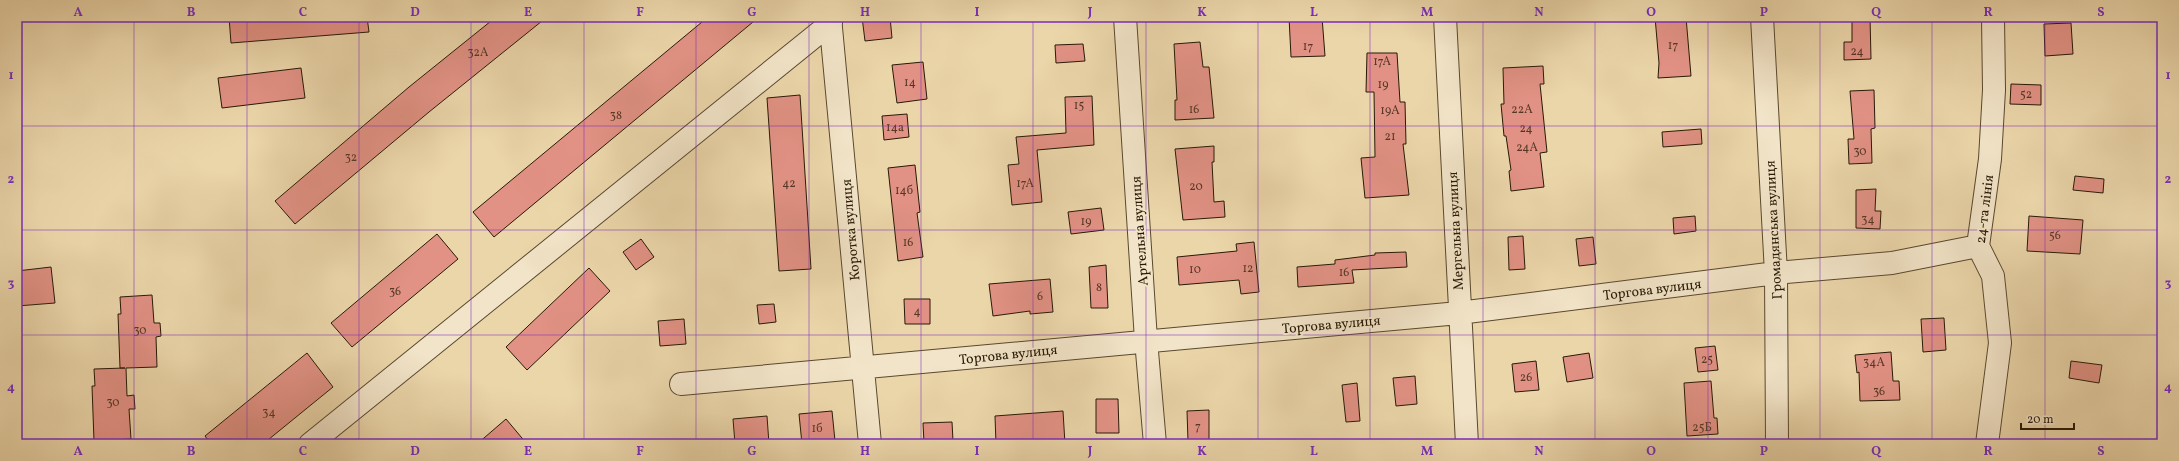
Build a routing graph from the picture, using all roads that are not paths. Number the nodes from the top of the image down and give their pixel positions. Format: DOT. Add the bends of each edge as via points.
graph roads {
  1 [pos="1125,17"];
  2 [pos="1445,17"];
  3 [pos="1762,17"];
  4 [pos="1992,17"];
  5 [pos="830,20"];
  6 [pos="1978,246"];
  7 [pos="1776,273"];
  8 [pos="1459,313"];
  9 [pos="1146,340"];
  10 [pos="863,369"];
  11 [pos="681,384"];
  12 [pos="310,444"];
  13 [pos="870,444"];
  14 [pos="1155,444"];
  15 [pos="1467,444"];
  16 [pos="1777,444"];
  17 [pos="1987,444"];
  1 -- 9 [label="street, Артельна вулиця"];
  2 -- 8 [label="street, Мергельна вулиця"];
  3 -- 7 [label="street, Громадянська вулиця"];
  4 -- 6 [label="street, 24-та лінія" via="1994,90 1991,152"];
  5 -- 10 [label="street, Коротка вулиця"];
  5 -- 12 [label="street"];
  6 -- 7 [label="street, Торгова вулиця" via="1892,263"];
  6 -- 17 [label="street, 24-та лінія" via="1993,276 2000,343"];
  7 -- 8 [label="street, Торгова вулиця"];
  7 -- 16 [label="street, Громадянська вулиця"];
  8 -- 9 [label="street, Торгова вулиця"];
  8 -- 15 [label="street, Мергельна вулиця"];
  9 -- 10 [label="street, Торгова вулиця"];
  9 -- 14 [label="street, Артельна вулиця"];
  10 -- 11 [label="street, Торгова вулиця"];
  10 -- 13 [label="street, Коротка вулиця"];
}
